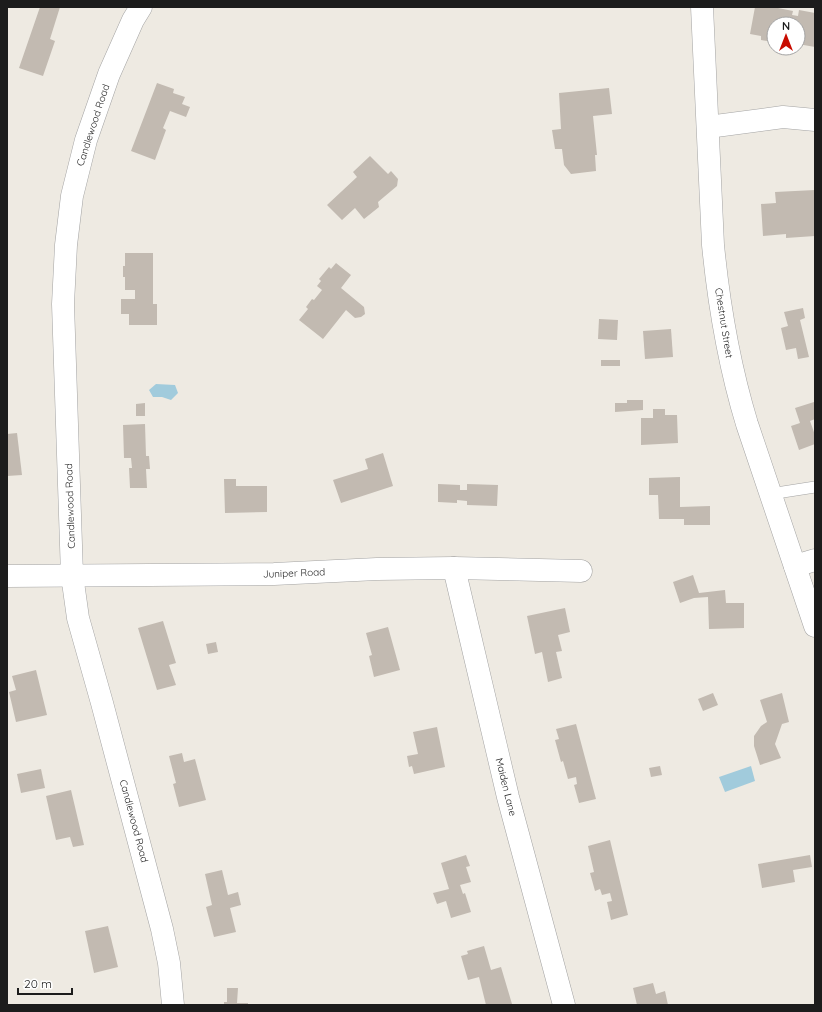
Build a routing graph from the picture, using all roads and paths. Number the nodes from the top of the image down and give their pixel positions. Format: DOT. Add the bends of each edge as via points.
graph roads {
  1 [pos="141,7"];
  2 [pos="702,7"];
  3 [pos="815,120"];
  4 [pos="708,127"];
  5 [pos="815,487"];
  6 [pos="770,494"];
  7 [pos="805,563"];
  8 [pos="454,568"];
  9 [pos="581,571"];
  10 [pos="72,575"];
  11 [pos="7,576"];
  12 [pos="815,626"];
  13 [pos="173,1005"];
  14 [pos="564,1005"];
  1 -- 10 [label="street, Candlewood Road" via="132,20 109,74 86,140 72,196 66,245 63,304"];
  2 -- 4 [label="street, Chestnut Street"];
  3 -- 4 [label="street" via="783,117"];
  4 -- 6 [label="street, Chestnut Street" via="714,252 727,349 737,393"];
  5 -- 6 [label="lane"];
  6 -- 7 [label="street, Chestnut Street"];
  7 -- 12 [label="street, Chestnut Street"];
  8 -- 9 [label="street, Juniper Road"];
  8 -- 10 [label="street, Juniper Road" via="274,574"];
  8 -- 14 [label="street, Maiden Lane" via="508,797"];
  10 -- 11 [label="street, Juniper Road"];
  10 -- 13 [label="street, Candlewood Road" via="78,618 166,946"];
}
